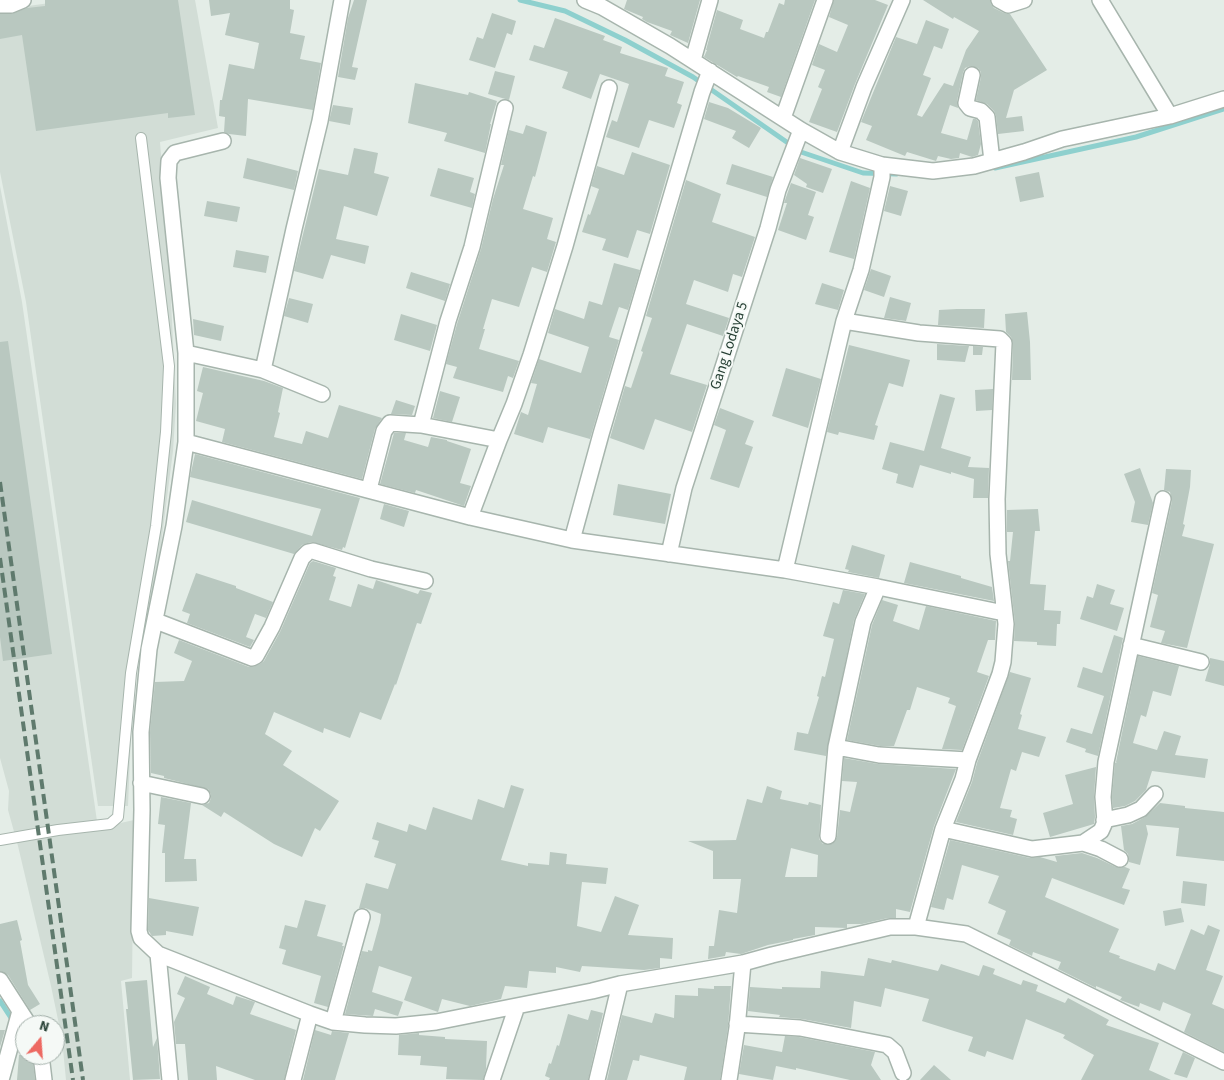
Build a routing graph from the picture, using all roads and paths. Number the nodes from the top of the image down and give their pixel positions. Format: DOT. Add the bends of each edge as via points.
graph roads {
  1 [pos="23,0"];
  2 [pos="342,0"];
  3 [pos="585,0"];
  4 [pos="710,0"];
  5 [pos="825,0"];
  6 [pos="902,0"];
  7 [pos="999,0"];
  8 [pos="1024,0"];
  9 [pos="1100,0"];
  10 [pos="0,5"];
  11 [pos="693,60"];
  12 [pos="709,74"];
  13 [pos="972,75"];
  14 [pos="609,88"];
  15 [pos="1224,99"];
  16 [pos="505,108"];
  17 [pos="1170,116"];
  18 [pos="783,118"];
  19 [pos="141,138"];
  20 [pos="796,141"];
  21 [pos="223,142"];
  22 [pos="840,152"];
  23 [pos="992,161"];
  24 [pos="882,170"];
  25 [pos="844,321"];
  26 [pos="186,353"];
  27 [pos="263,370"];
  28 [pos="322,394"];
  29 [pos="422,424"];
  30 [pos="499,440"];
  31 [pos="186,442"];
  32 [pos="369,489"];
  33 [pos="1163,499"];
  34 [pos="470,517"];
  35 [pos="572,540"];
  36 [pos="669,554"];
  37 [pos="785,570"];
  38 [pos="425,581"];
  39 [pos="878,587"];
  40 [pos="1004,613"];
  41 [pos="156,621"];
  42 [pos="1131,645"];
  43 [pos="1201,662"];
  44 [pos="836,746"];
  45 [pos="968,760"];
  46 [pos="140,783"];
  47 [pos="1155,794"];
  48 [pos="202,796"];
  49 [pos="1104,820"];
  50 [pos="943,830"];
  51 [pos="828,836"];
  52 [pos="0,840"];
  53 [pos="1083,843"];
  54 [pos="1120,859"];
  55 [pos="362,917"];
  56 [pos="916,927"];
  57 [pos="158,954"];
  58 [pos="743,963"];
  59 [pos="0,980"];
  60 [pos="620,984"];
  61 [pos="517,1006"];
  62 [pos="20,1011"];
  63 [pos="310,1014"];
  64 [pos="23,1015"];
  65 [pos="333,1022"];
  66 [pos="737,1024"];
  67 [pos="1224,1062"];
  68 [pos="42,1065"];
  69 [pos="903,1073"];
  70 [pos="1,1080"];
  71 [pos="44,1080"];
  72 [pos="170,1080"];
  73 [pos="293,1080"];
  74 [pos="492,1080"];
  75 [pos="597,1080"];
  76 [pos="729,1080"];
  77 [pos="735,1080"];
  1 -- 10 [label="street"];
  2 -- 27 [label="street" via="320,121"];
  3 -- 11 [label="street"];
  4 -- 11 [label="street"];
  5 -- 18 [label="street"];
  6 -- 22 [label="street"];
  7 -- 8 [label="street" via="1008,5"];
  9 -- 17 [label="street"];
  11 -- 12 [label="street"];
  12 -- 18 [label="street"];
  12 -- 35 [label="street"];
  13 -- 23 [label="street" via="966,103 987,117"];
  14 -- 30 [label="street" via="556,273 517,396"];
  15 -- 17 [label="street"];
  16 -- 29 [label="street" via="472,247 448,321"];
  17 -- 23 [label="street" via="1062,139"];
  18 -- 20 [label="street"];
  19 -- 52 [label="lane" via="169,366 156,526 131,673 118,817 110,824"];
  20 -- 22 [label="street"];
  20 -- 36 [label="street, Gang Lodaya 5" via="684,488"];
  21 -- 26 [label="street" via="175,153 169,161"];
  22 -- 24 [label="street"];
  23 -- 24 [label="street" via="933,171"];
  24 -- 25 [label="street" via="862,270"];
  25 -- 37 [label="street"];
  25 -- 40 [label="street" via="918,333 1000,339 1004,343 997,499"];
  26 -- 27 [label="street"];
  26 -- 31 [label="street"];
  27 -- 28 [label="street"];
  29 -- 30 [label="street"];
  29 -- 32 [label="street" via="390,423 384,431"];
  30 -- 34 [label="street"];
  31 -- 32 [label="street"];
  31 -- 41 [label="street"];
  32 -- 34 [label="street"];
  33 -- 42 [label="street"];
  34 -- 35 [label="street"];
  35 -- 36 [label="street"];
  36 -- 37 [label="street"];
  37 -- 39 [label="street"];
  38 -- 41 [label="street" via="371,569 313,550 308,552 302,558 272,626 252,658"];
  39 -- 40 [label="street"];
  39 -- 44 [label="street" via="863,622"];
  40 -- 45 [label="street" via="1006,624 1000,674"];
  41 -- 46 [label="street" via="149,649"];
  42 -- 43 [label="street"];
  42 -- 49 [label="street" via="1106,762"];
  44 -- 45 [label="street" via="879,755"];
  44 -- 51 [label="street"];
  45 -- 50 [label="street"];
  46 -- 48 [label="street"];
  46 -- 57 [label="street" via="139,931 141,938"];
  47 -- 49 [label="street" via="1142,809"];
  49 -- 53 [label="street" via="1101,831"];
  50 -- 53 [label="street" via="1032,849"];
  50 -- 56 [label="street"];
  53 -- 54 [label="street" via="1101,848"];
  55 -- 65 [label="street"];
  56 -- 58 [label="street" via="890,927"];
  56 -- 67 [label="street" via="966,934"];
  57 -- 63 [label="street"];
  57 -- 72 [label="street"];
  58 -- 60 [label="street"];
  58 -- 66 [label="street"];
  59 -- 62 [label="street"];
  60 -- 61 [label="street"];
  60 -- 75 [label="street"];
  61 -- 65 [label="street" via="396,1026"];
  61 -- 74 [label="street"];
  62 -- 64 [label="street"];
  62 -- 70 [label="street"];
  63 -- 65 [label="street"];
  63 -- 73 [label="street"];
  66 -- 69 [label="street" via="800,1028 887,1045 895,1052"];
  66 -- 76 [label="street"];
  68 -- 71 [label="street"];
  76 -- 77 [label="street"];
}
